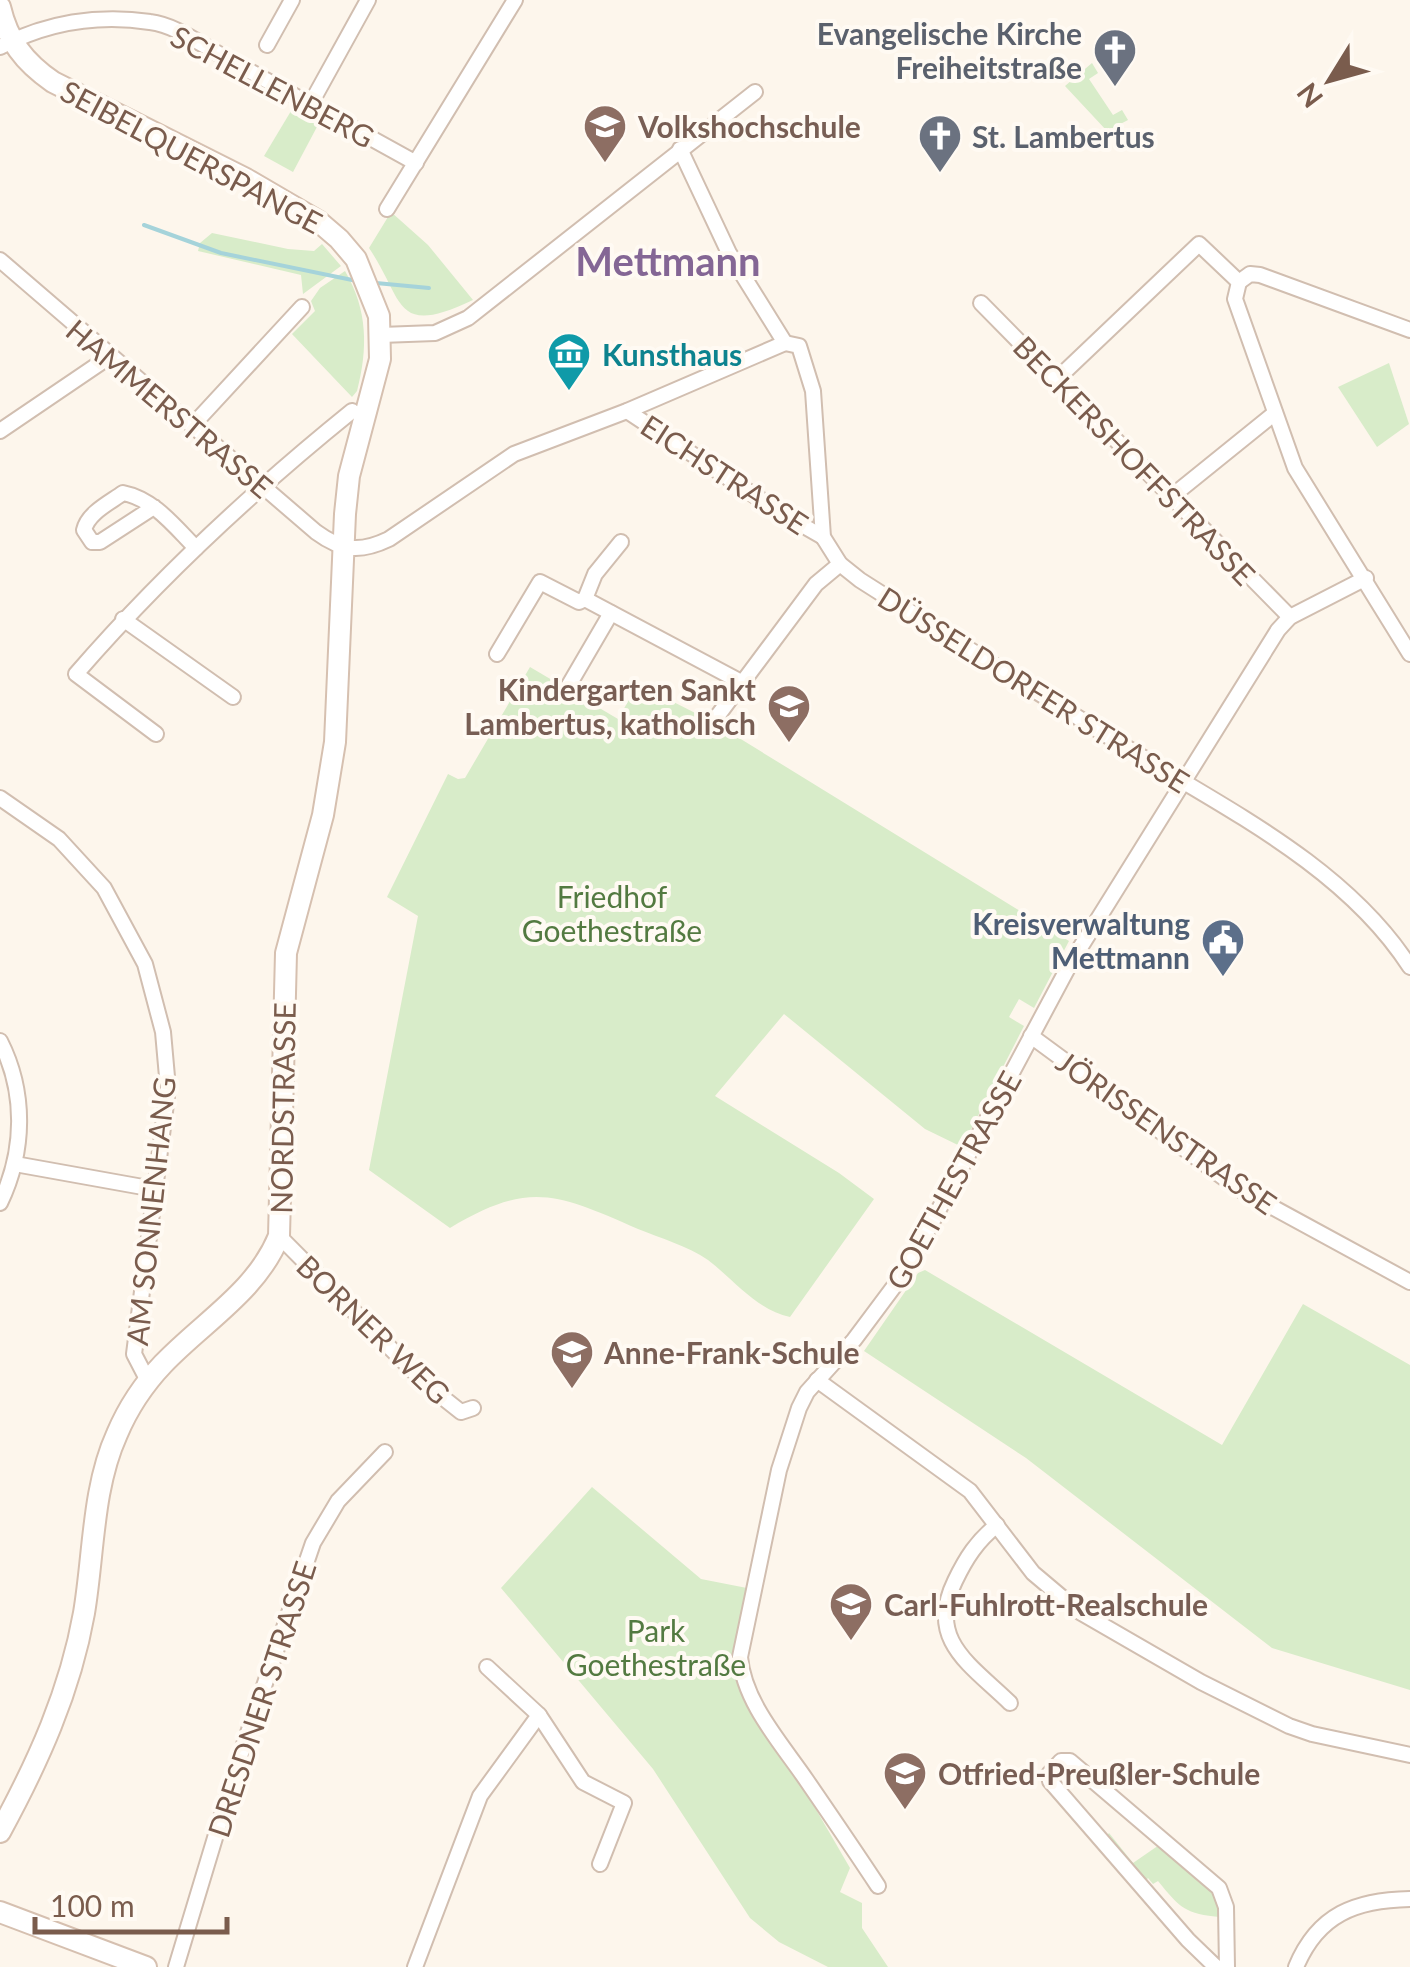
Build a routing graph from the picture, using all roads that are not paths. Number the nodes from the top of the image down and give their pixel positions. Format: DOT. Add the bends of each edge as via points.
graph roads {
  1 [pos="292,0"];
  2 [pos="368,0"];
  3 [pos="515,0"];
  4 [pos="0,7"];
  5 [pos="6,44"];
  6 [pos="267,46"];
  7 [pos="755,92"];
  8 [pos="310,105"];
  9 [pos="680,148"];
  10 [pos="416,163"];
  11 [pos="387,209"];
  12 [pos="0,260"];
  13 [pos="1239,282"];
  14 [pos="981,303"];
  15 [pos="302,307"];
  16 [pos="1410,330"];
  17 [pos="381,335"];
  18 [pos="786,343"];
  19 [pos="109,357"];
  20 [pos="1056,380"];
  21 [pos="352,411"];
  22 [pos="627,411"];
  23 [pos="1275,413"];
  24 [pos="192,426"];
  25 [pos="0,431"];
  26 [pos="261,485"];
  27 [pos="1172,498"];
  28 [pos="154,507"];
  29 [pos="824,538"];
  30 [pos="621,542"];
  31 [pos="196,548"];
  32 [pos="345,549"];
  33 [pos="840,564"];
  34 [pos="1366,578"];
  35 [pos="586,599"];
  36 [pos="611,613"];
  37 [pos="1290,618"];
  38 [pos="123,619"];
  39 [pos="497,654"];
  40 [pos="1410,654"];
  41 [pos="741,682"];
  42 [pos="570,685"];
  43 [pos="233,696"];
  44 [pos="713,722"];
  45 [pos="156,734"];
  46 [pos="1181,782"];
  47 [pos="0,798"];
  48 [pos="1410,967"];
  49 [pos="1032,1036"];
  50 [pos="0,1041"];
  51 [pos="15,1164"];
  52 [pos="154,1189"];
  53 [pos="0,1202"];
  54 [pos="279,1236"];
  55 [pos="1410,1282"];
  56 [pos="818,1380"];
  57 [pos="148,1381"];
  58 [pos="473,1408"];
  59 [pos="385,1452"];
  60 [pos="997,1525"];
  61 [pos="487,1667"];
  62 [pos="1010,1703"];
  63 [pos="539,1715"];
  64 [pos="1410,1754"];
  65 [pos="0,1832"];
  66 [pos="600,1864"];
  67 [pos="878,1886"];
  68 [pos="1410,1899"];
  69 [pos="0,1912"];
  70 [pos="146,1967"];
  71 [pos="176,1967"];
  72 [pos="415,1967"];
  73 [pos="1216,1967"];
  74 [pos="1227,1967"];
  75 [pos="1296,1967"];
  1 -- 6 [label="street, SCHELLENBERG"];
  2 -- 8 [label="street"];
  3 -- 10 [label="street"];
  4 -- 5 [label="main road"];
  5 -- 8 [label="street, SCHELLENBERG" via="63,24 152,22"];
  5 -- 17 [label="main road, SEIBELQUERSPANGE" via="33,68 318,222 349,250 374,299"];
  7 -- 9 [label="street"];
  8 -- 10 [label="street, SCHELLENBERG"];
  9 -- 17 [label="street" via="460,322 435,333"];
  9 -- 18 [label="street" via="729,253"];
  10 -- 11 [label="street"];
  12 -- 19 [label="street, HAMMERSTRASSE"];
  13 -- 16 [label="street" via="1260,275"];
  13 -- 20 [label="street" via="1200,244"];
  13 -- 23 [label="street" via="1235,299"];
  14 -- 20 [label="street, BECKERSHOFFSTRASSE"];
  15 -- 24 [label="street"];
  17 -- 32 [label="main road, NORDSTRASSE" via="378,374 349,476"];
  18 -- 22 [label="street"];
  18 -- 29 [label="street, DÜSSELDORFER STRASSE" via="802,350 813,391"];
  19 -- 24 [label="street, HAMMERSTRASSE"];
  19 -- 25 [label="street"];
  20 -- 27 [label="street, BECKERSHOFFSTRASSE"];
  21 -- 26 [label="street"];
  22 -- 29 [label="street, EICHSTRASSE"];
  22 -- 32 [label="street" via="514,454 370,548"];
  23 -- 27 [label="street"];
  23 -- 34 [label="street" via="1300,476"];
  24 -- 26 [label="street, HAMMERSTRASSE"];
  26 -- 31 [label="street"];
  26 -- 32 [label="street, HAMMERSTRASSE"];
  27 -- 37 [label="street, BECKERSHOFFSTRASSE"];
  28 -- 28 [label="street" via="123,493 84,530 100,542"];
  28 -- 31 [label="street"];
  29 -- 33 [label="street, DÜSSELDORFER STRASSE"];
  30 -- 35 [label="street" via="595,574"];
  31 -- 38 [label="street"];
  32 -- 54 [label="main road, NORDSTRASSE" via="335,742 286,953"];
  33 -- 41 [label="street" via="816,584"];
  33 -- 46 [label="street, DÜSSELDORFER STRASSE"];
  34 -- 37 [label="street, GOETHESTRASSE"];
  34 -- 40 [label="street"];
  35 -- 36 [label="street"];
  35 -- 39 [label="street" via="578,602 540,582"];
  36 -- 41 [label="street"];
  36 -- 42 [label="street"];
  37 -- 46 [label="street, GOETHESTRASSE"];
  38 -- 43 [label="street"];
  38 -- 45 [label="street" via="76,674"];
  41 -- 44 [label="street"];
  46 -- 48 [label="street, DÜSSELDORFER STRASSE" via="1317,871 1383,930"];
  46 -- 49 [label="street, GOETHESTRASSE"];
  47 -- 52 [label="street, AM SONNENHANG" via="86,866 144,964 163,1032 168,1088"];
  49 -- 55 [label="street, JÖRISSENSTRASSE" via="1239,1190"];
  49 -- 56 [label="street, GOETHESTRASSE" via="908,1269"];
  50 -- 51 [label="street" via="14,1067 20,1114"];
  51 -- 52 [label="street"];
  51 -- 53 [label="street"];
  52 -- 57 [label="street, AM SONNENHANG" via="134,1354"];
  54 -- 57 [label="main road, NORDSTRASSE" via="261,1272"];
  54 -- 58 [label="street, BORNER WEG" via="427,1385 461,1412"];
  56 -- 60 [label="street" via="970,1491"];
  56 -- 67 [label="street, GOETHESTRASSE" via="799,1408 783,1453 741,1670 768,1725"];
  57 -- 65 [label="main road, NORDSTRASSE" via="118,1431 104,1472 65,1692"];
  59 -- 71 [label="street, DRESDNER STRASSE" via="338,1500 313,1543"];
  60 -- 62 [label="street" via="965,1560 944,1618 958,1651"];
  60 -- 64 [label="street" via="1064,1602 1201,1682 1312,1734"];
  61 -- 63 [label="street"];
  63 -- 66 [label="street" via="583,1782 624,1803"];
  63 -- 72 [label="street" via="480,1796"];
  68 -- 75 [label="street" via="1376,1899 1344,1911 1314,1936"];
  69 -- 70 [label="main road"];
  73 -- 74 [label="street" via="1050,1780 1061,1761 1070,1761 1220,1888"];
}
